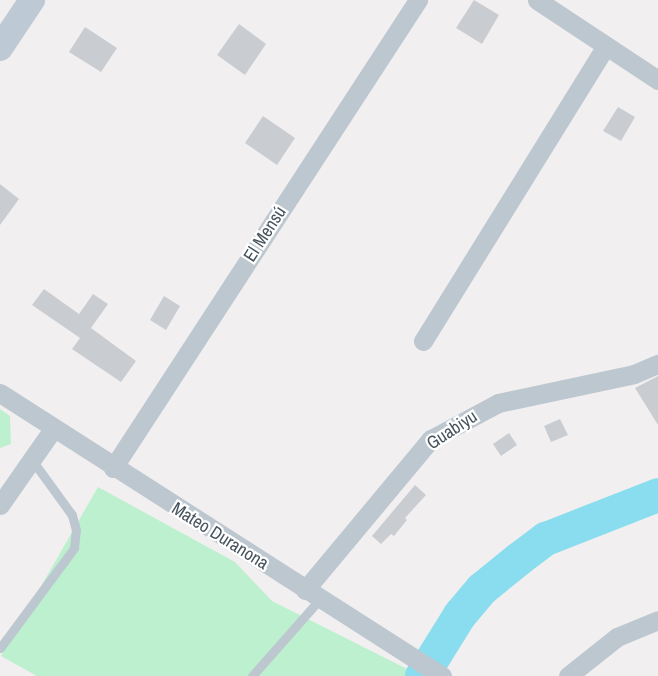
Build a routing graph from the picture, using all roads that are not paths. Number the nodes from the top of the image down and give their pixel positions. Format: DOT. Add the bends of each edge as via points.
graph roads {
  1 [pos="32,0"];
  2 [pos="418,0"];
  3 [pos="537,0"];
  4 [pos="606,46"];
  5 [pos="0,48"];
  6 [pos="658,80"];
  7 [pos="423,341"];
  8 [pos="658,364"];
  9 [pos="0,393"];
  10 [pos="54,429"];
  11 [pos="32,460"];
  12 [pos="113,468"];
  13 [pos="0,505"];
  14 [pos="312,595"];
  15 [pos="658,620"];
  16 [pos="0,648"];
  17 [pos="252,676"];
  18 [pos="442,676"];
  19 [pos="568,676"];
  1 -- 5 [label="main road"];
  2 -- 12 [label="street, El Mensú"];
  3 -- 4 [label="street"];
  4 -- 6 [label="street"];
  4 -- 7 [label="street"];
  8 -- 14 [label="street, Guabiyu" via="634,374 498,403 431,439"];
  9 -- 10 [label="street, Mateo Duranona"];
  10 -- 11 [label="street"];
  10 -- 12 [label="street, Mateo Duranona"];
  11 -- 13 [label="street"];
  11 -- 16 [label="lane" via="72,515 76,530 74,548"];
  12 -- 14 [label="street, Mateo Duranona"];
  14 -- 17 [label="lane"];
  14 -- 18 [label="street, Mateo Duranona"];
  15 -- 19 [label="street" via="617,637"];
}
